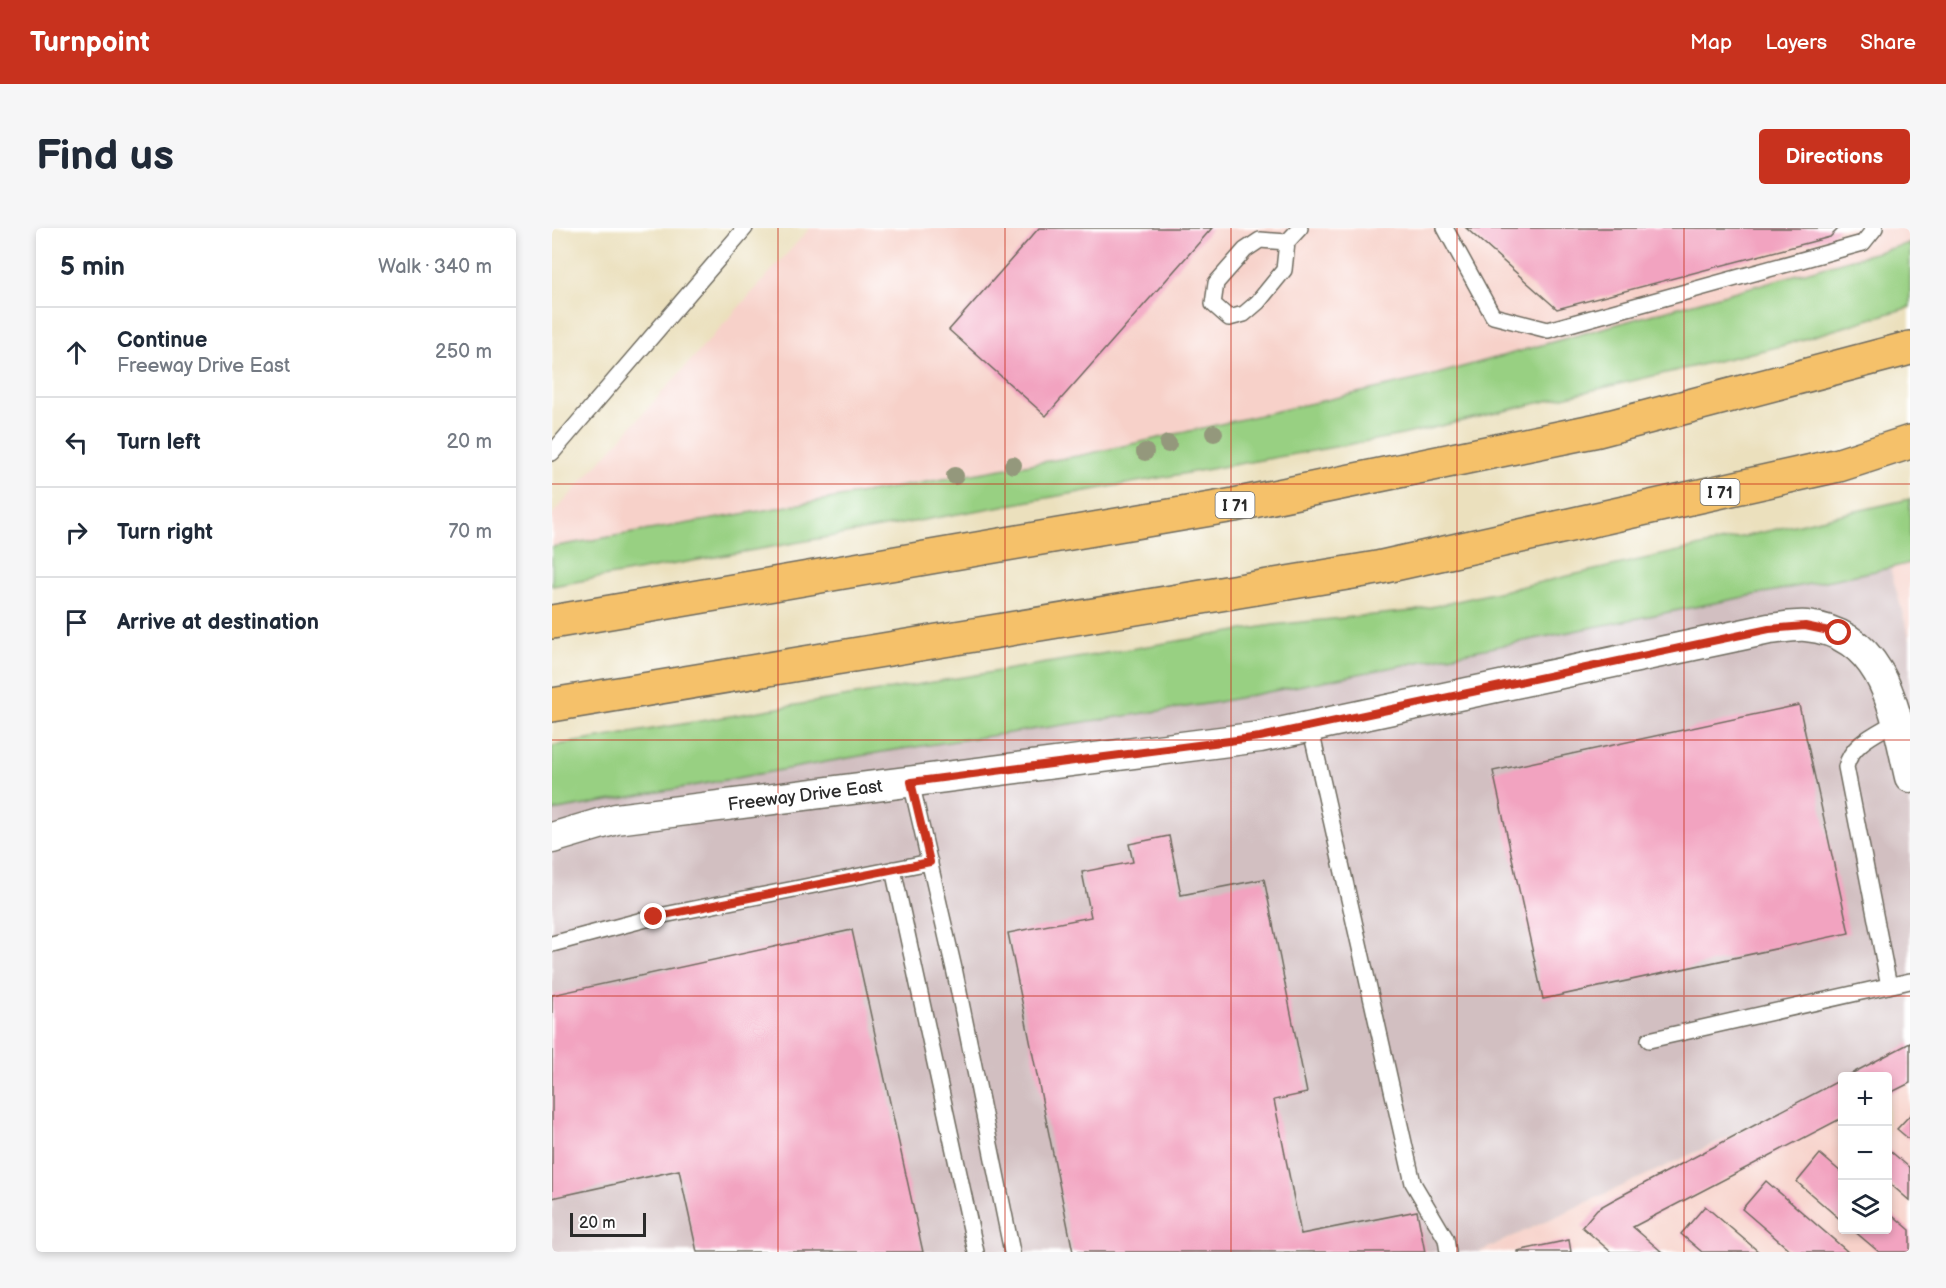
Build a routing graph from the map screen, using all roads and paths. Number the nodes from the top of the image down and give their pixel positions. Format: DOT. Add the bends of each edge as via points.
graph roads {
  1 [pos="745,228"];
  2 [pos="1300,228"];
  3 [pos="1445,228"];
  4 [pos="1875,228"];
  5 [pos="1287,242"];
  6 [pos="1910,348"];
  7 [pos="1910,442"];
  8 [pos="552,453"];
  9 [pos="1910,456"];
  10 [pos="1839,465"];
  11 [pos="552,622"];
  12 [pos="552,705"];
  13 [pos="1897,721"];
  14 [pos="1310,726"];
  15 [pos="1910,777"];
  16 [pos="911,782"];
  17 [pos="552,838"];
  18 [pos="930,862"];
  19 [pos="893,869"];
  20 [pos="552,944"];
  21 [pos="1910,981"];
  22 [pos="1889,986"];
  23 [pos="1648,1040"];
  24 [pos="976,1252"];
  25 [pos="1012,1252"];
  26 [pos="1448,1252"];
  1 -- 8 [label="lane"];
  2 -- 5 [label="lane"];
  3 -- 4 [label="lane" via="1493,316 1548,330 1863,243"];
  5 -- 5 [label="lane" via="1260,240 1245,250 1216,283 1213,304 1229,318 1244,314 1284,270"];
  6 -- 11 [label="highway, I 71" via="1598,430 1234,505"];
  7 -- 10 [label="highway, I 71"];
  9 -- 10 [label="highway"];
  10 -- 12 [label="highway, I 71" via="1377,568"];
  13 -- 14 [label="street, Freeway Drive East" via="1878,669 1862,648 1839,633 1805,626 1769,629"];
  13 -- 15 [label="street"];
  13 -- 22 [label="lane" via="1854,748 1846,767"];
  14 -- 16 [label="street, Freeway Drive East" via="1260,737"];
  14 -- 26 [label="lane" via="1413,1183 1446,1239"];
  16 -- 17 [label="street, Freeway Drive East" via="616,819"];
  16 -- 18 [label="lane"];
  18 -- 19 [label="lane"];
  18 -- 25 [label="lane"];
  19 -- 20 [label="lane" via="654,917"];
  19 -- 24 [label="lane"];
  21 -- 22 [label="lane"];
  22 -- 23 [label="lane"];
}
